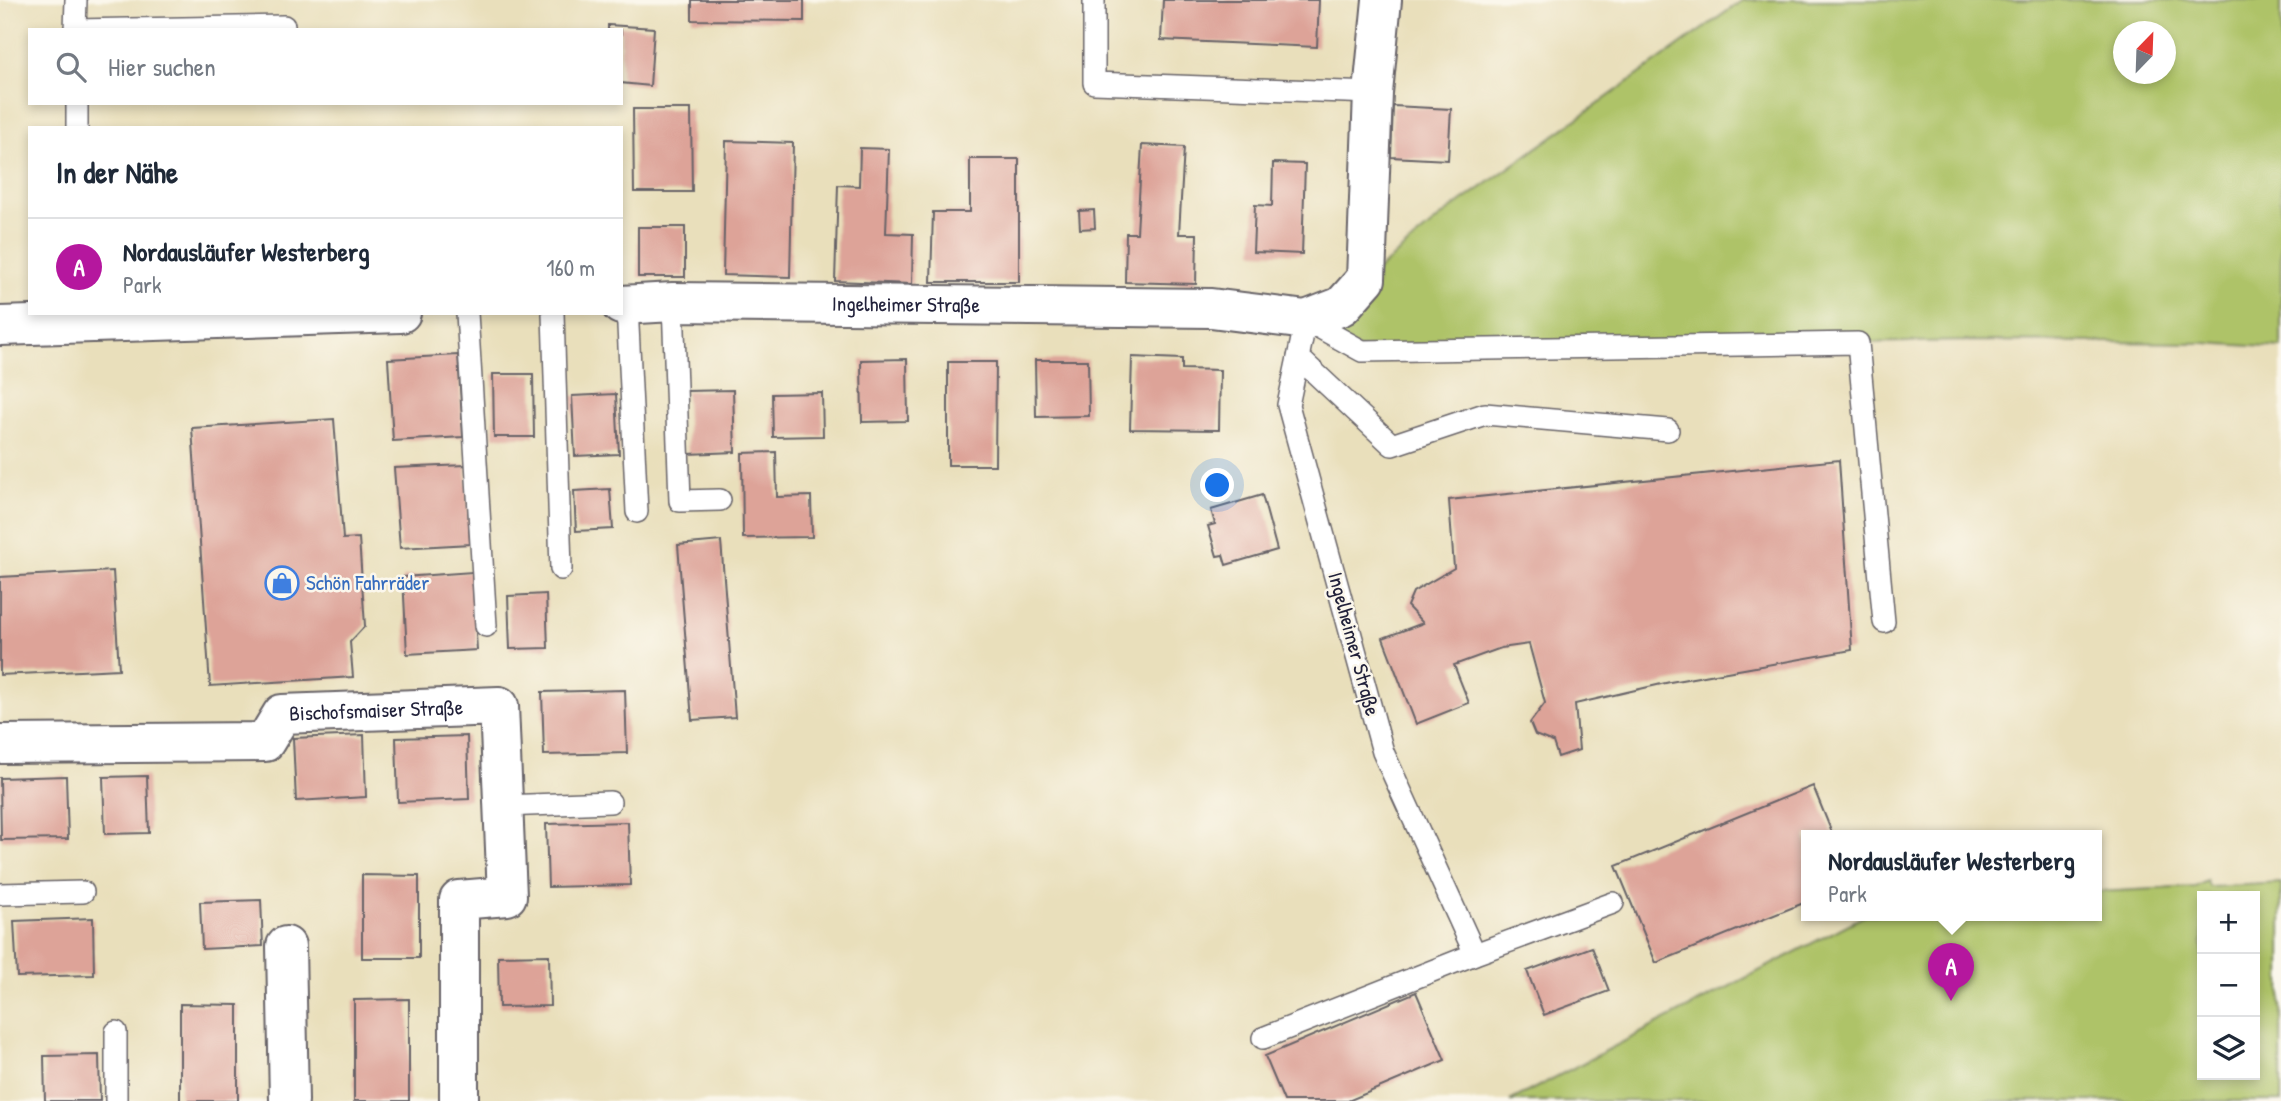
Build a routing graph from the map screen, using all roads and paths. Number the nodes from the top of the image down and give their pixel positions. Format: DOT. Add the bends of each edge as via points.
graph roads {
  1 [pos="76,0"];
  2 [pos="1094,0"];
  3 [pos="1382,0"];
  4 [pos="284,26"];
  5 [pos="75,28"];
  6 [pos="180,28"];
  7 [pos="1373,93"];
  8 [pos="77,105"];
  9 [pos="77,126"];
  10 [pos="673,302"];
  11 [pos="624,305"];
  12 [pos="273,315"];
  13 [pos="467,315"];
  14 [pos="553,315"];
  15 [pos="82,318"];
  16 [pos="1306,320"];
  17 [pos="0,327"];
  18 [pos="1298,356"];
  19 [pos="1668,430"];
  20 [pos="720,500"];
  21 [pos="637,512"];
  22 [pos="561,569"];
  23 [pos="1884,622"];
  24 [pos="486,626"];
  25 [pos="0,744"];
  26 [pos="610,802"];
  27 [pos="503,806"];
  28 [pos="83,892"];
  29 [pos="0,894"];
  30 [pos="1613,904"];
  31 [pos="286,946"];
  32 [pos="1475,954"];
  33 [pos="116,1032"];
  34 [pos="1264,1038"];
  35 [pos="116,1101"];
  36 [pos="289,1101"];
  37 [pos="459,1101"];
  1 -- 5 [label="lane"];
  2 -- 7 [label="lane" via="1094,83"];
  3 -- 7 [label="street, Ingelheimer Straße"];
  4 -- 6 [label="lane"];
  7 -- 16 [label="street, Ingelheimer Straße" via="1366,279 1342,306"];
  8 -- 9 [label="lane"];
  10 -- 11 [label="street, Ingelheimer Straße"];
  10 -- 16 [label="street, Ingelheimer Straße" via="1211,308"];
  10 -- 20 [label="lane" via="680,500"];
  11 -- 21 [label="lane, Ingelheimer Straße"];
  12 -- 15 [label="street"];
  13 -- 24 [label="lane"];
  14 -- 22 [label="lane"];
  15 -- 17 [label="street"];
  16 -- 18 [label="lane, Ingelheimer Straße"];
  16 -- 23 [label="lane" via="1362,351 1858,343"];
  18 -- 19 [label="lane" via="1392,445 1485,414"];
  18 -- 32 [label="lane, Ingelheimer Straße" via="1288,405 1384,752"];
  25 -- 27 [label="street, Bischofsmaiser Straße" via="265,742 282,714 499,706"];
  26 -- 27 [label="lane"];
  27 -- 37 [label="street, Bischofsmaiser Straße" via="507,896 459,900"];
  28 -- 29 [label="lane"];
  30 -- 32 [label="lane"];
  31 -- 36 [label="street"];
  32 -- 34 [label="lane"];
  33 -- 35 [label="lane"];
}
